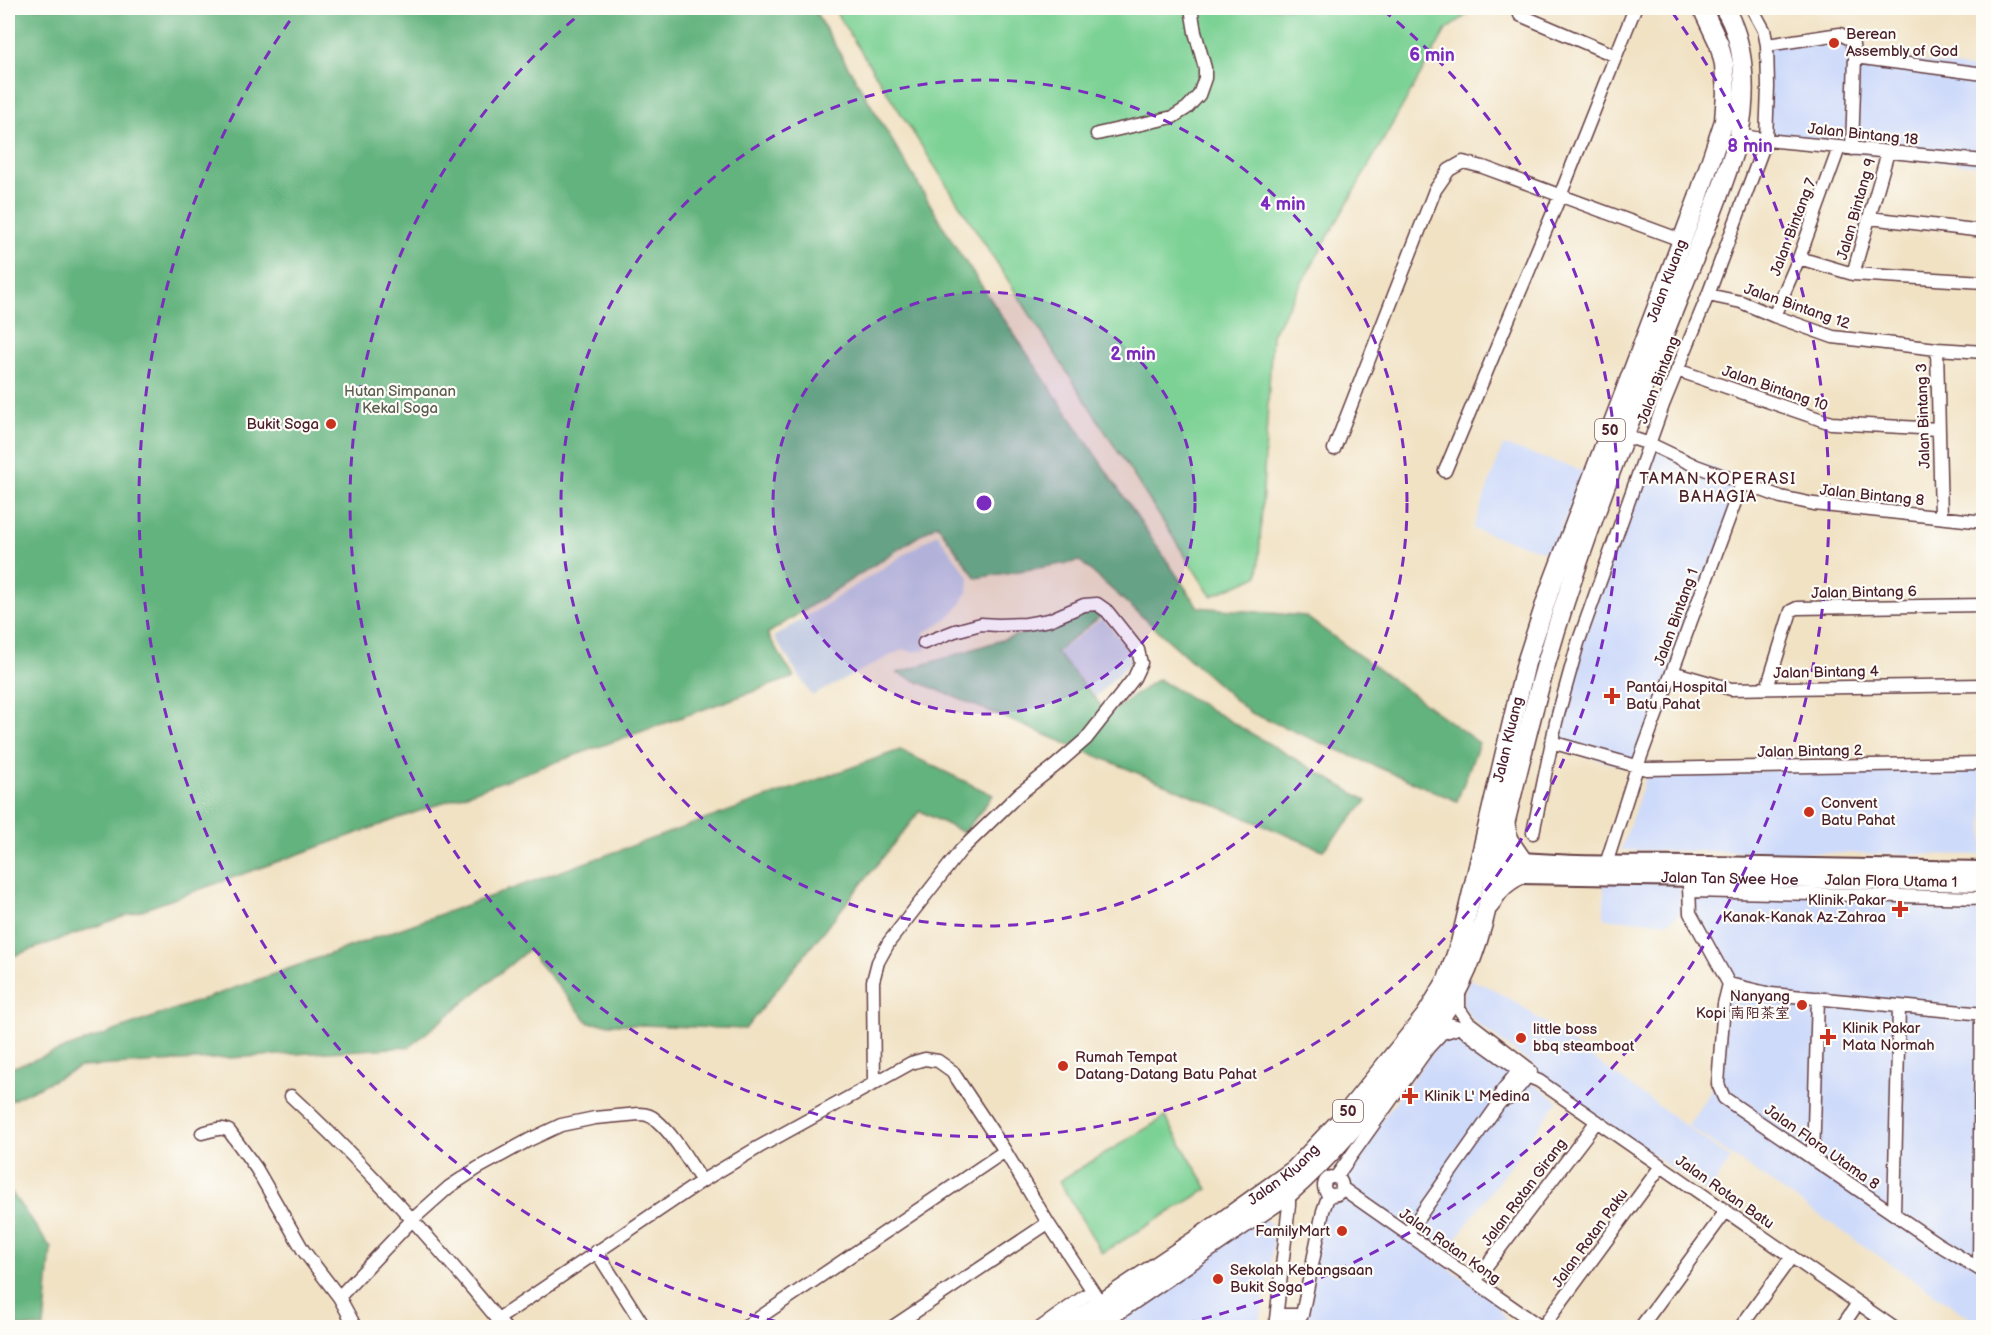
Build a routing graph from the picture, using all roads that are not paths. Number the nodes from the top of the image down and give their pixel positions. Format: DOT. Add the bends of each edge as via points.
graph roads {
  1 [pos="1191,8"];
  2 [pos="1635,8"];
  3 [pos="1702,8"];
  4 [pos="1724,8"];
  5 [pos="1752,8"];
  6 [pos="1520,15"];
  7 [pos="1767,45"];
  8 [pos="1616,56"];
  9 [pos="1855,57"];
  10 [pos="1983,74"];
  11 [pos="1097,134"];
  12 [pos="1739,135"];
  13 [pos="1766,140"];
  14 [pos="1845,148"];
  15 [pos="1888,152"];
  16 [pos="1983,161"];
  17 [pos="1560,196"];
  18 [pos="1869,218"];
  19 [pos="1983,231"];
  20 [pos="1681,240"];
  21 [pos="1799,258"];
  22 [pos="1853,274"];
  23 [pos="1983,282"];
  24 [pos="1708,295"];
  25 [pos="1774,316"];
  26 [pos="1937,349"];
  27 [pos="1983,352"];
  28 [pos="1677,370"];
  29 [pos="1938,429"];
  30 [pos="1625,436"];
  31 [pos="1650,444"];
  32 [pos="1334,449"];
  33 [pos="1445,471"];
  34 [pos="1742,483"];
  35 [pos="1941,517"];
  36 [pos="1983,522"];
  37 [pos="1983,605"];
  38 [pos="924,643"];
  39 [pos="1672,672"];
  40 [pos="1983,685"];
  41 [pos="1767,688"];
  42 [pos="1551,742"];
  43 [pos="1983,763"];
  44 [pos="1637,767"];
  45 [pos="1506,821"];
  46 [pos="1533,833"];
  47 [pos="1605,864"];
  48 [pos="1488,865"];
  49 [pos="1521,868"];
  50 [pos="1983,870"];
  51 [pos="1983,883"];
  52 [pos="1689,885"];
  53 [pos="1983,898"];
  54 [pos="1485,914"];
  55 [pos="1729,984"];
  56 [pos="1459,988"];
  57 [pos="1818,998"];
  58 [pos="1899,1007"];
  59 [pos="1982,1014"];
  60 [pos="1459,1027"];
  61 [pos="1434,1028"];
  62 [pos="1528,1072"];
  63 [pos="874,1084"];
  64 [pos="291,1096"];
  65 [pos="1597,1121"];
  66 [pos="202,1133"];
  67 [pos="1005,1151"];
  68 [pos="1813,1159"];
  69 [pos="1661,1166"];
  70 [pos="702,1181"];
  71 [pos="1339,1183"];
  72 [pos="1282,1189"];
  73 [pos="1726,1210"];
  74 [pos="1893,1214"];
  75 [pos="413,1219"];
  76 [pos="1047,1223"];
  77 [pos="1407,1234"];
  78 [pos="596,1251"];
  79 [pos="1792,1257"];
  80 [pos="1981,1270"];
  81 [pos="1475,1281"];
  82 [pos="1096,1297"];
  83 [pos="339,1298"];
  84 [pos="1132,1299"];
  85 [pos="1858,1303"];
  86 [pos="1276,1321"];
  87 [pos="502,1323"];
  88 [pos="356,1328"];
  89 [pos="645,1328"];
  90 [pos="744,1328"];
  91 [pos="891,1328"];
  92 [pos="1040,1328"];
  93 [pos="1064,1328"];
  94 [pos="1092,1328"];
  95 [pos="1542,1328"];
  96 [pos="1640,1328"];
  97 [pos="1740,1328"];
  98 [pos="1840,1328"];
  99 [pos="1894,1328"];
  1 -- 11 [label="street" via="1205,68 1199,95 1173,117"];
  2 -- 8 [label="street"];
  3 -- 20 [label="highway, Jalan Kluang / 50" via="1724,64 1724,120"];
  4 -- 12 [label="highway, Jalan Kluang / 50" via="1742,57"];
  5 -- 7 [label="street, Jalan Bintang"];
  6 -- 8 [label="street"];
  7 -- 9 [label="street" via="1840,33 1852,40"];
  7 -- 13 [label="street, Jalan Bintang"];
  8 -- 17 [label="street"];
  9 -- 10 [label="street"];
  9 -- 14 [label="street, Jalan Bintang 7"];
  12 -- 13 [label="street, Jalan Bintang 18"];
  12 -- 30 [label="highway, Jalan Kluang / 50" via="1718,200"];
  13 -- 14 [label="street, Jalan Bintang 18"];
  13 -- 24 [label="street, Jalan Bintang"];
  14 -- 15 [label="street, Jalan Bintang 18"];
  14 -- 21 [label="street, Jalan Bintang 7"];
  15 -- 16 [label="street, Jalan Bintang 18"];
  15 -- 18 [label="street, Jalan Bintang 9"];
  17 -- 20 [label="street"];
  17 -- 32 [label="street" via="1463,162 1449,170 1435,190"];
  17 -- 33 [label="street"];
  18 -- 19 [label="street"];
  18 -- 22 [label="street, Jalan Bintang 9"];
  20 -- 48 [label="highway, Jalan Kluang / 50" via="1539,620 1526,663"];
  21 -- 22 [label="street"];
  21 -- 25 [label="street, Jalan Bintang 7"];
  22 -- 23 [label="street"];
  24 -- 25 [label="street, Jalan Bintang 12" via="1741,302"];
  24 -- 28 [label="street, Jalan Bintang"];
  25 -- 26 [label="street, Jalan Bintang 12" via="1833,337"];
  26 -- 27 [label="street, Jalan Bintang 12"];
  26 -- 29 [label="street, Jalan Bintang 3"];
  28 -- 29 [label="street, Jalan Bintang 10" via="1831,423"];
  28 -- 31 [label="street, Jalan Bintang"];
  29 -- 35 [label="street, Jalan Bintang 3"];
  30 -- 31 [label="street, Jalan Bintang 8"];
  30 -- 45 [label="highway, Jalan Kluang / 50" via="1554,636"];
  31 -- 34 [label="street, Jalan Bintang 8"];
  31 -- 42 [label="street, Jalan Bintang" via="1578,643"];
  34 -- 35 [label="street, Jalan Bintang 8" via="1814,504"];
  34 -- 39 [label="street, Jalan Bintang 1"];
  35 -- 36 [label="street, Jalan Bintang 8"];
  37 -- 41 [label="street, Jalan Bintang 6" via="1797,608 1791,611"];
  38 -- 63 [label="street" via="981,624 1026,624 1097,604 1138,650 1141,663 1134,678 1086,739 1019,794 961,850 889,942 873,981"];
  39 -- 41 [label="street, Jalan Bintang 4" via="1725,688"];
  39 -- 44 [label="street, Jalan Bintang 1"];
  40 -- 41 [label="street, Jalan Bintang 4"];
  42 -- 44 [label="street, Jalan Bintang 2"];
  42 -- 46 [label="street, Jalan Bintang"];
  43 -- 44 [label="street, Jalan Bintang 2"];
  44 -- 47 [label="street, Jalan Bintang 1"];
  45 -- 48 [label="highway, Jalan Kluang / 50"];
  45 -- 49 [label="highway" via="1508,839"];
  47 -- 49 [label="main road, Jalan Tan Swee Hoe"];
  47 -- 50 [label="main road, Jalan Tan Swee Hoe"];
  48 -- 49 [label="main road, Jalan Tan Swee Hoe"];
  48 -- 54 [label="highway, Jalan Kluang / 50"];
  48 -- 72 [label="highway, Jalan Kluang / 50" via="1437,999"];
  49 -- 52 [label="main road, Jalan Tan Swee Hoe"];
  49 -- 54 [label="highway" via="1498,890"];
  51 -- 52 [label="main road, Jalan Tan Swee Hoe"];
  52 -- 53 [label="street, Jalan Flora Utama 1"];
  52 -- 55 [label="street" via="1690,913"];
  54 -- 56 [label="highway, Jalan Kluang / 50"];
  55 -- 57 [label="street" via="1771,994"];
  55 -- 68 [label="street, Jalan Flora Utama 8" via="1718,1084 1724,1098"];
  56 -- 61 [label="highway, Jalan Kluang / 50"];
  56 -- 62 [label="street, Jalan Rotan Batu" via="1459,1009 1468,1022"];
  57 -- 58 [label="street"];
  57 -- 68 [label="street"];
  58 -- 59 [label="street"];
  58 -- 74 [label="street"];
  59 -- 80 [label="street"];
  60 -- 61 [label="street" via="1449,1024"];
  60 -- 62 [label="street, Jalan Rotan Batu"];
  60 -- 71 [label="street" via="1442,1033 1428,1048"];
  61 -- 72 [label="highway, Jalan Kluang / 50" via="1331,1154"];
  62 -- 65 [label="street, Jalan Rotan Batu"];
  62 -- 77 [label="street" via="1502,1091 1500,1102"];
  63 -- 67 [label="street" via="911,1063 938,1061 952,1071"];
  63 -- 70 [label="street"];
  64 -- 75 [label="street" via="348,1149"];
  65 -- 69 [label="street, Jalan Rotan Batu"];
  65 -- 81 [label="street, Jalan Rotan Girang"];
  66 -- 83 [label="street" via="224,1128 229,1131 256,1168 303,1250"];
  67 -- 76 [label="street"];
  67 -- 90 [label="street"];
  68 -- 74 [label="street, Jalan Flora Utama 8"];
  69 -- 73 [label="street, Jalan Rotan Batu"];
  69 -- 95 [label="street, Jalan Rotan Paku"];
  70 -- 75 [label="street" via="656,1119 639,1114 579,1120 545,1131 478,1168"];
  70 -- 78 [label="street"];
  71 -- 77 [label="street, Jalan Rotan Kong"];
  71 -- 86 [label="street" via="1335,1195 1329,1194 1323,1211 1302,1315"];
  72 -- 82 [label="highway, Jalan Kluang / 50"];
  72 -- 84 [label="highway, Jalan Kluang / 50"];
  72 -- 86 [label="street" via="1289,1205"];
  73 -- 79 [label="street, Jalan Rotan Batu"];
  73 -- 96 [label="street"];
  74 -- 80 [label="street, Jalan Flora Utama 8"];
  75 -- 83 [label="street"];
  75 -- 87 [label="street"];
  76 -- 82 [label="street"];
  76 -- 91 [label="street"];
  77 -- 81 [label="street, Jalan Rotan Kong"];
  78 -- 87 [label="street"];
  78 -- 89 [label="street"];
  79 -- 85 [label="street, Jalan Rotan Batu"];
  79 -- 97 [label="street"];
  81 -- 95 [label="street, Jalan Rotan Kong"];
  82 -- 84 [label="highway" via="1114,1306"];
  82 -- 92 [label="street"];
  82 -- 93 [label="highway, Jalan Kluang / 50"];
  83 -- 88 [label="street"];
  84 -- 94 [label="highway, Jalan Kluang / 50"];
  85 -- 98 [label="street"];
  85 -- 99 [label="street, Jalan Rotan Batu"];
}
